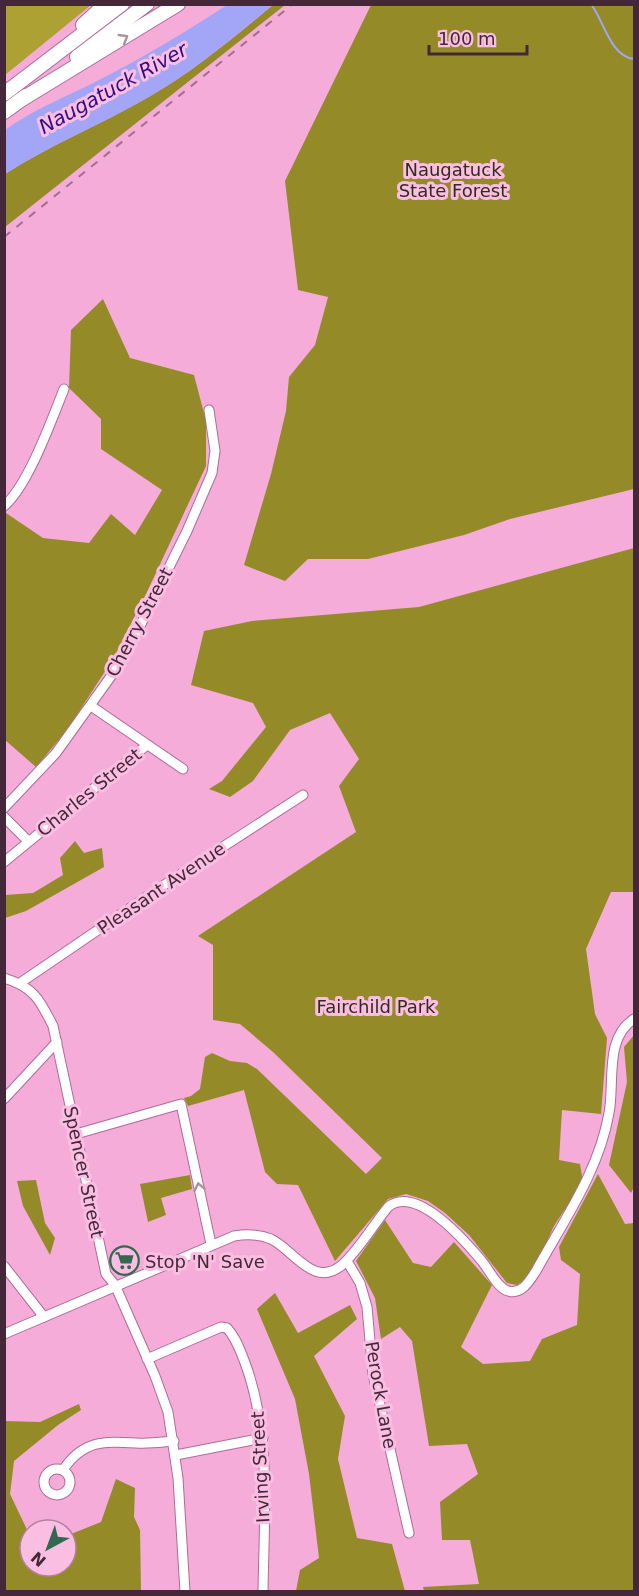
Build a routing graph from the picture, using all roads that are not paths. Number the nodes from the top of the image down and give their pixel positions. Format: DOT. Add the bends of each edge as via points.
graph roads {
  1 [pos="106,4"];
  2 [pos="123,4"];
  3 [pos="147,4"];
  4 [pos="178,4"];
  5 [pos="5,94"];
  6 [pos="19,101"];
  7 [pos="4,112"];
  8 [pos="64,389"];
  9 [pos="209,410"];
  10 [pos="4,506"];
  11 [pos="91,705"];
  12 [pos="147,745"];
  13 [pos="183,769"];
  14 [pos="303,795"];
  15 [pos="4,808"];
  16 [pos="4,817"];
  17 [pos="28,841"];
  18 [pos="4,862"];
  19 [pos="4,978"];
  20 [pos="20,983"];
  21 [pos="634,1019"];
  22 [pos="57,1042"];
  23 [pos="4,1099"];
  24 [pos="76,1134"];
  25 [pos="211,1244"];
  26 [pos="346,1261"];
  27 [pos="4,1266"];
  28 [pos="115,1285"];
  29 [pos="44,1317"];
  30 [pos="4,1334"];
  31 [pos="147,1359"];
  32 [pos="262,1438"];
  33 [pos="174,1441"];
  34 [pos="176,1455"];
  35 [pos="63,1470"];
  36 [pos="409,1533"];
  37 [pos="185,1592"];
  38 [pos="263,1592"];
  1 -- 5 [label="highway"];
  2 -- 5 [label="highway"];
  3 -- 6 [label="highway"];
  6 -- 4 [label="highway, one-way"];
  6 -- 7 [label="highway"];
  8 -- 10 [label="street" via="18,490"];
  9 -- 11 [label="street, Cherry Street" via="215,451 212,472 128,649"];
  11 -- 12 [label="street"];
  11 -- 15 [label="street, Cherry Street" via="56,753"];
  12 -- 13 [label="street"];
  12 -- 17 [label="street, Charles Street"];
  14 -- 20 [label="street, Pleasant Avenue"];
  16 -- 17 [label="street, Charles Street"];
  17 -- 18 [label="street"];
  19 -- 20 [label="street, Spencer Street"];
  20 -- 22 [label="street, Spencer Street" via="41,1002"];
  21 -- 26 [label="street" via="615,1045 608,1121 588,1180 525,1287 511,1292 502,1288 459,1235 409,1201 388,1207"];
  22 -- 23 [label="street"];
  22 -- 24 [label="street, Spencer Street"];
  25 -- 24 [label="street, one-way" via="181,1104"];
  24 -- 28 [label="street, Spencer Street" via="106,1274"];
  25 -- 26 [label="street" via="234,1236 260,1235 277,1242 320,1273 335,1270"];
  25 -- 28 [label="street"];
  26 -- 36 [label="street, Perock Lane" via="360,1282 367,1307 373,1374"];
  27 -- 29 [label="street"];
  28 -- 29 [label="street"];
  28 -- 31 [label="street, Spencer Street"];
  29 -- 30 [label="street"];
  31 -- 32 [label="street, Irving Street" via="212,1330 227,1328 247,1368"];
  31 -- 33 [label="street, Spencer Street" via="168,1412"];
  32 -- 34 [label="street"];
  32 -- 38 [label="street, Irving Street"];
  33 -- 34 [label="street, Spencer Street"];
  33 -- 35 [label="street" via="101,1443 83,1449"];
  34 -- 37 [label="street, Spencer Street"];
}
